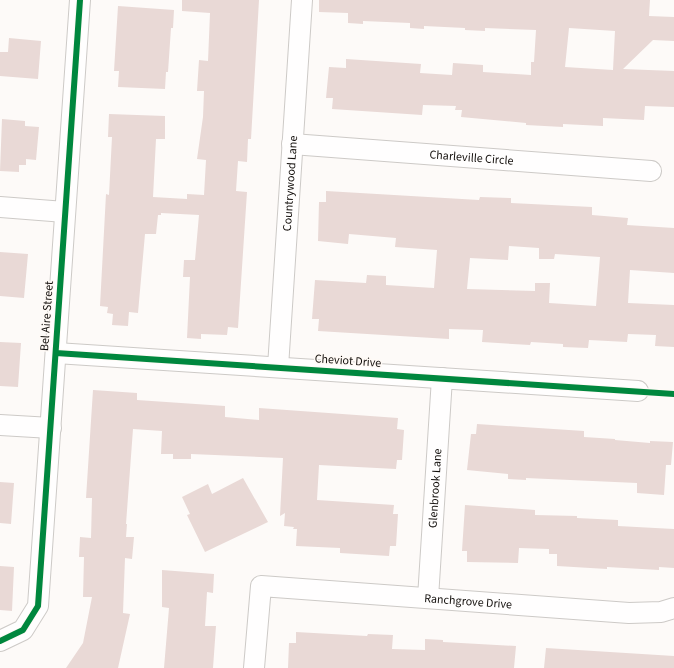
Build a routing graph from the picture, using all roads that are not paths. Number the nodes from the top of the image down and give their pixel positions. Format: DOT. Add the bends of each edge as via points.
graph roads {
  1 [pos="75,0"];
  2 [pos="80,0"];
  3 [pos="302,0"];
  4 [pos="292,144"];
  5 [pos="651,171"];
  6 [pos="0,207"];
  7 [pos="65,212"];
  8 [pos="56,353"];
  9 [pos="278,367"];
  10 [pos="442,378"];
  11 [pos="638,391"];
  12 [pos="0,425"];
  13 [pos="51,428"];
  14 [pos="428,598"];
  15 [pos="674,608"];
  16 [pos="0,641"];
  17 [pos="254,668"];
  1 -- 2 [label="street"];
  2 -- 7 [label="street, Bel Aire Street"];
  3 -- 4 [label="street, Countrywood Lane"];
  4 -- 5 [label="street, Charleville Circle"];
  4 -- 9 [label="street, Countrywood Lane"];
  6 -- 7 [label="street"];
  7 -- 8 [label="street, Bel Aire Street"];
  8 -- 9 [label="street, Cheviot Drive"];
  8 -- 13 [label="street, Bel Aire Street"];
  9 -- 10 [label="street, Cheviot Drive"];
  10 -- 11 [label="street, Cheviot Drive"];
  10 -- 14 [label="street, Glenbrook Lane"];
  12 -- 13 [label="street"];
  13 -- 16 [label="street, Bel Aire Street" via="38,606 23,630"];
  14 -- 15 [label="street, Ranchgrove Drive" via="629,613 661,612"];
  14 -- 17 [label="street, Ranchgrove Drive" via="261,586"];
}
